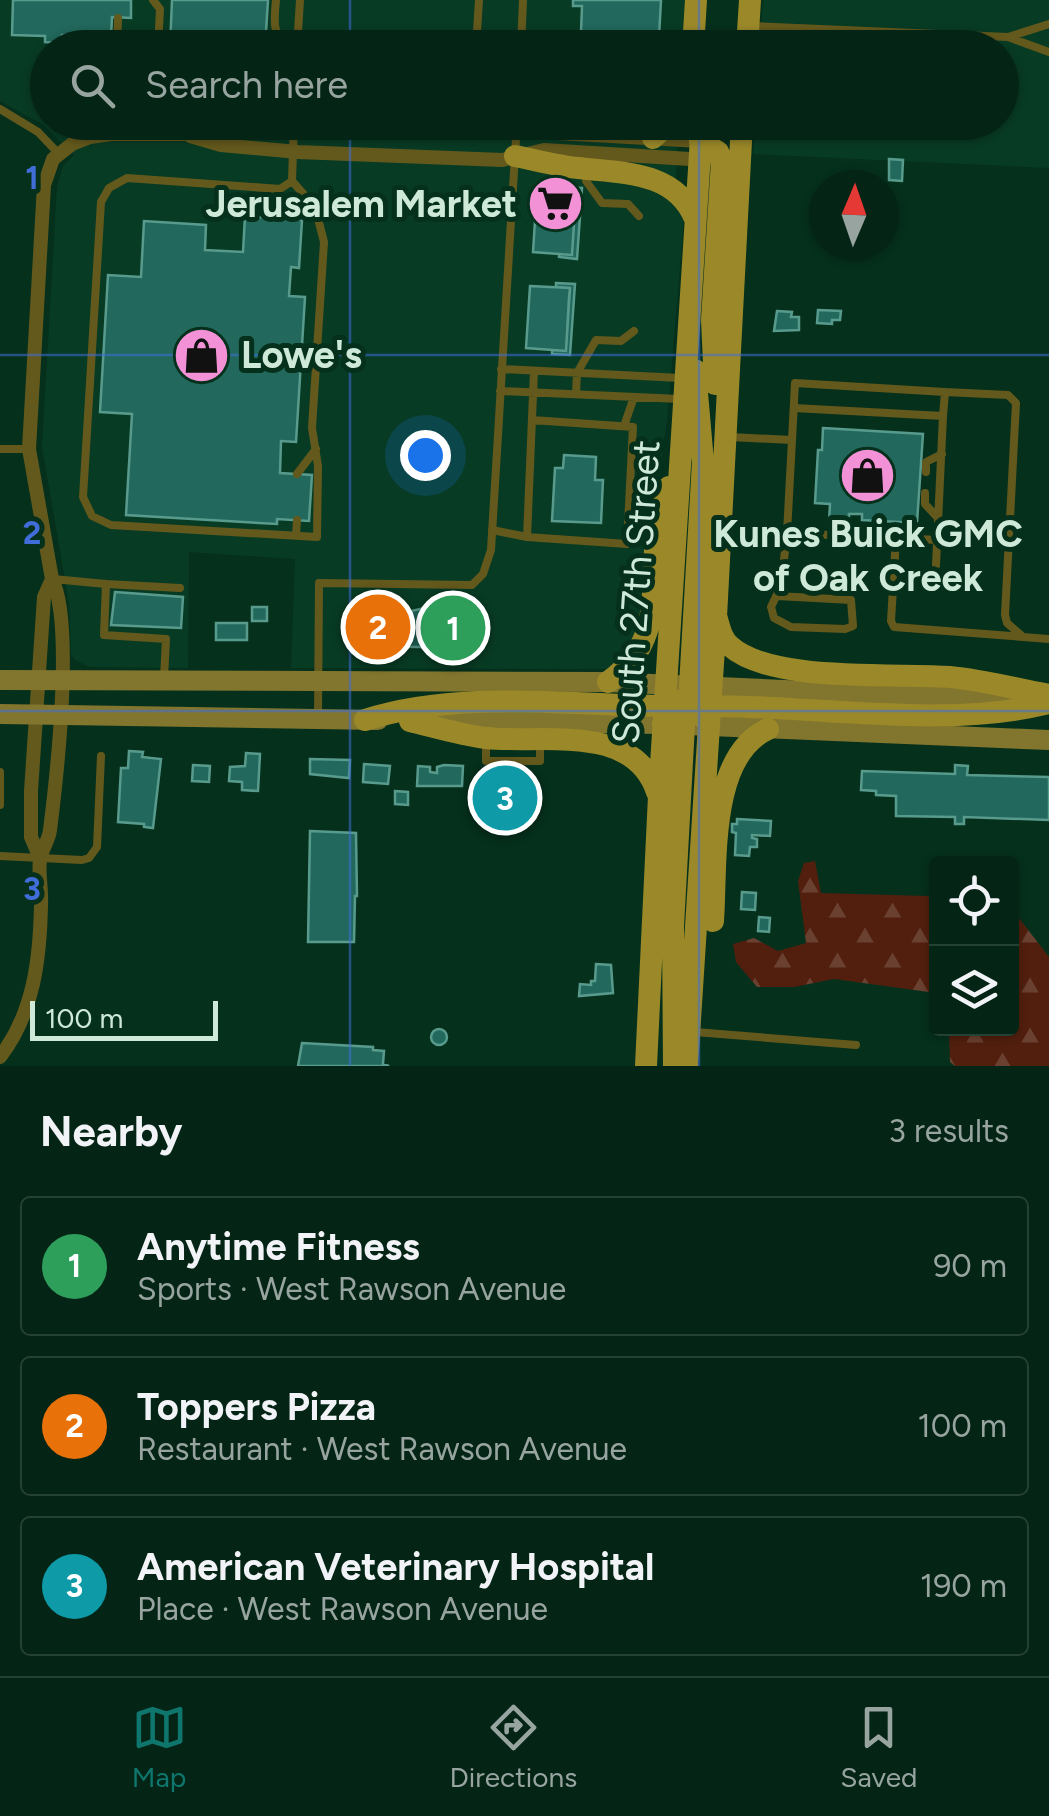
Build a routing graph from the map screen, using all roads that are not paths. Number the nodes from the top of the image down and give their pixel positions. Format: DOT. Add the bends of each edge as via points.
graph roads {
  1 [pos="153,0"];
  2 [pos="276,0"];
  3 [pos="300,0"];
  4 [pos="479,0"];
  5 [pos="523,0"];
  6 [pos="696,0"];
  7 [pos="709,0"];
  8 [pos="750,0"];
  9 [pos="118,18"];
  10 [pos="1049,24"];
  11 [pos="118,30"];
  12 [pos="159,30"];
  13 [pos="274,30"];
  14 [pos="299,30"];
  15 [pos="477,30"];
  16 [pos="522,30"];
  17 [pos="694,30"];
  18 [pos="707,30"];
  19 [pos="748,30"];
  20 [pos="1019,34"];
  21 [pos="1019,41"];
  22 [pos="1049,52"];
  23 [pos="0,110"];
  24 [pos="30,127"];
  25 [pos="46,140"];
  26 [pos="83,140"];
  27 [pos="207,140"];
  28 [pos="293,140"];
  29 [pos="515,140"];
  30 [pos="689,140"];
  31 [pos="713,149"];
  32 [pos="292,152"];
  33 [pos="59,154"];
  34 [pos="514,156"];
  35 [pos="586,169"];
  36 [pos="292,182"];
  37 [pos="639,216"];
  38 [pos="696,223"];
  39 [pos="634,331"];
  40 [pos="690,347"];
  41 [pos="501,370"];
  42 [pos="534,371"];
  43 [pos="577,373"];
  44 [pos="684,389"];
  45 [pos="500,390"];
  46 [pos="534,392"];
  47 [pos="945,392"];
  48 [pos="576,394"];
  49 [pos="634,397"];
  50 [pos="794,408"];
  51 [pos="944,416"];
  52 [pos="532,420"];
  53 [pos="624,426"];
  54 [pos="725,437"];
  55 [pos="792,440"];
  56 [pos="0,448"];
  57 [pos="29,449"];
  58 [pos="316,449"];
  59 [pos="680,450"];
  60 [pos="942,454"];
  61 [pos="926,472"];
  62 [pos="297,474"];
  63 [pos="925,493"];
  64 [pos="939,518"];
  65 [pos="297,520"];
  66 [pos="492,530"];
  67 [pos="788,532"];
  68 [pos="296,536"];
  69 [pos="527,537"];
  70 [pos="896,538"];
  71 [pos="938,540"];
  72 [pos="936,565"];
  73 [pos="52,579"];
  74 [pos="106,584"];
  75 [pos="180,588"];
  76 [pos="777,596"];
  77 [pos="716,616"];
  78 [pos="1023,637"];
  79 [pos="1049,638"];
  80 [pos="0,680"];
  81 [pos="39,680"];
  82 [pos="61,681"];
  83 [pos="164,682"];
  84 [pos="318,682"];
  85 [pos="608,682"];
  86 [pos="1049,700"];
  87 [pos="687,705"];
  88 [pos="0,714"];
  89 [pos="36,715"];
  90 [pos="59,715"];
  91 [pos="318,719"];
  92 [pos="366,720"];
  93 [pos="410,721"];
  94 [pos="768,729"];
  95 [pos="540,730"];
  96 [pos="1049,740"];
  97 [pos="102,756"];
  98 [pos="0,772"];
  99 [pos="659,796"];
  100 [pos="0,806"];
  101 [pos="0,856"];
  102 [pos="40,858"];
  103 [pos="690,1032"];
  104 [pos="856,1045"];
  105 [pos="0,1057"];
  106 [pos="646,1066"];
  107 [pos="674,1066"];
  108 [pos="688,1066"];
  1 -- 12 [label="lane" via="160,9"];
  2 -- 13 [label="lane"];
  3 -- 14 [label="lane"];
  4 -- 15 [label="lane"];
  5 -- 16 [label="lane"];
  6 -- 17 [label="main road"];
  7 -- 18 [label="main road"];
  8 -- 19 [label="main road"];
  9 -- 11 [label="lane"];
  10 -- 20 [label="lane"];
  21 -- 22 [label="lane"];
  23 -- 24 [label="lane"];
  25 -- 33 [label="lane"];
  26 -- 33 [label="street"];
  27 -- 32 [label="street"];
  28 -- 32 [label="lane"];
  29 -- 34 [label="lane"];
  30 -- 31 [label="street"];
  31 -- 34 [label="street"];
  31 -- 38 [label="main road, South 27th Street"];
  31 -- 54 [label="main road, South 27th Street"];
  32 -- 34 [label="street"];
  32 -- 36 [label="lane"];
  33 -- 57 [label="street" via="44,184"];
  34 -- 35 [label="main road"];
  34 -- 41 [label="lane"];
  35 -- 37 [label="lane" via="586,181 602,203 628,204"];
  35 -- 38 [label="main road" via="628,172 676,190"];
  36 -- 58 [label="lane" via="315,207 324,242"];
  36 -- 68 [label="lane" via="280,189 127,178 109,188 101,202 83,497 92,516 111,525"];
  38 -- 40 [label="main road, South 27th Street"];
  39 -- 43 [label="lane" via="620,341 596,340"];
  40 -- 44 [label="main road, South 27th Street"];
  40 -- 87 [label="main road" via="703,462"];
  41 -- 42 [label="lane"];
  41 -- 45 [label="lane"];
  42 -- 43 [label="lane"];
  42 -- 46 [label="lane"];
  43 -- 44 [label="lane"];
  43 -- 48 [label="lane"];
  44 -- 49 [label="lane"];
  44 -- 59 [label="main road, South 27th Street"];
  45 -- 46 [label="lane"];
  45 -- 66 [label="lane"];
  46 -- 48 [label="lane"];
  46 -- 52 [label="lane"];
  47 -- 50 [label="lane" via="795,383"];
  47 -- 51 [label="lane"];
  47 -- 78 [label="lane" via="1008,395 1016,403 1005,615"];
  48 -- 49 [label="lane"];
  49 -- 53 [label="lane"];
  50 -- 51 [label="lane"];
  50 -- 55 [label="lane"];
  51 -- 60 [label="lane"];
  52 -- 53 [label="lane"];
  52 -- 69 [label="lane"];
  53 -- 69 [label="lane" via="634,427 627,544"];
  54 -- 55 [label="lane"];
  54 -- 77 [label="main road, South 27th Street"];
  55 -- 67 [label="lane"];
  56 -- 57 [label="lane"];
  57 -- 73 [label="street"];
  58 -- 62 [label="lane"];
  58 -- 68 [label="lane" via="317,536"];
  59 -- 85 [label="main road" via="659,518 647,637 632,664"];
  59 -- 87 [label="main road, South 27th Street"];
  60 -- 61 [label="lane" via="926,462"];
  60 -- 64 [label="lane"];
  63 -- 64 [label="lane" via="924,504"];
  64 -- 71 [label="lane"];
  65 -- 68 [label="lane"];
  66 -- 69 [label="lane"];
  66 -- 84 [label="lane" via="483,574 472,585 318,583"];
  67 -- 70 [label="lane"];
  67 -- 76 [label="lane"];
  70 -- 71 [label="lane"];
  70 -- 78 [label="lane" via="894,627"];
  71 -- 72 [label="lane"];
  73 -- 74 [label="lane"];
  73 -- 81 [label="street" via="44,596"];
  73 -- 82 [label="street" via="64,621"];
  74 -- 75 [label="lane"];
  74 -- 83 [label="lane" via="104,635 166,639"];
  76 -- 76 [label="lane" via="772,613 784,625 852,626 851,600"];
  77 -- 86 [label="main road" via="735,650 774,666 953,677"];
  77 -- 87 [label="main road, South 27th Street"];
  78 -- 79 [label="lane"];
  80 -- 81 [label="main road"];
  81 -- 82 [label="main road"];
  81 -- 89 [label="street"];
  82 -- 83 [label="main road"];
  82 -- 90 [label="street"];
  83 -- 84 [label="main road"];
  84 -- 85 [label="main road"];
  84 -- 91 [label="lane"];
  85 -- 87 [label="main road"];
  86 -- 87 [label="main road" via="1020,710 936,714"];
  87 -- 92 [label="main road" via="469,703"];
  87 -- 94 [label="main road"];
  87 -- 95 [label="main road"];
  87 -- 99 [label="main road, South 27th Street"];
  87 -- 103 [label="main road, South 27th Street"];
  87 -- 107 [label="main road" via="673,927"];
  88 -- 89 [label="main road"];
  89 -- 90 [label="main road"];
  89 -- 102 [label="street" via="30,836"];
  90 -- 91 [label="main road"];
  90 -- 102 [label="street" via="50,835"];
  91 -- 92 [label="main road"];
  92 -- 93 [label="main road"];
  93 -- 95 [label="main road"];
  93 -- 95 [label="main road" via="486,738"];
  94 -- 96 [label="main road"];
  94 -- 103 [label="main road" via="743,746 727,779 713,926"];
  95 -- 99 [label="main road" via="625,753 642,764"];
  97 -- 102 [label="lane" via="93,854 82,860"];
  98 -- 100 [label="lane"];
  99 -- 106 [label="main road, South 27th Street"];
  101 -- 102 [label="lane"];
  102 -- 105 [label="street" via="36,970 25,1016"];
  103 -- 104 [label="lane"];
  103 -- 108 [label="main road, South 27th Street"];
}
